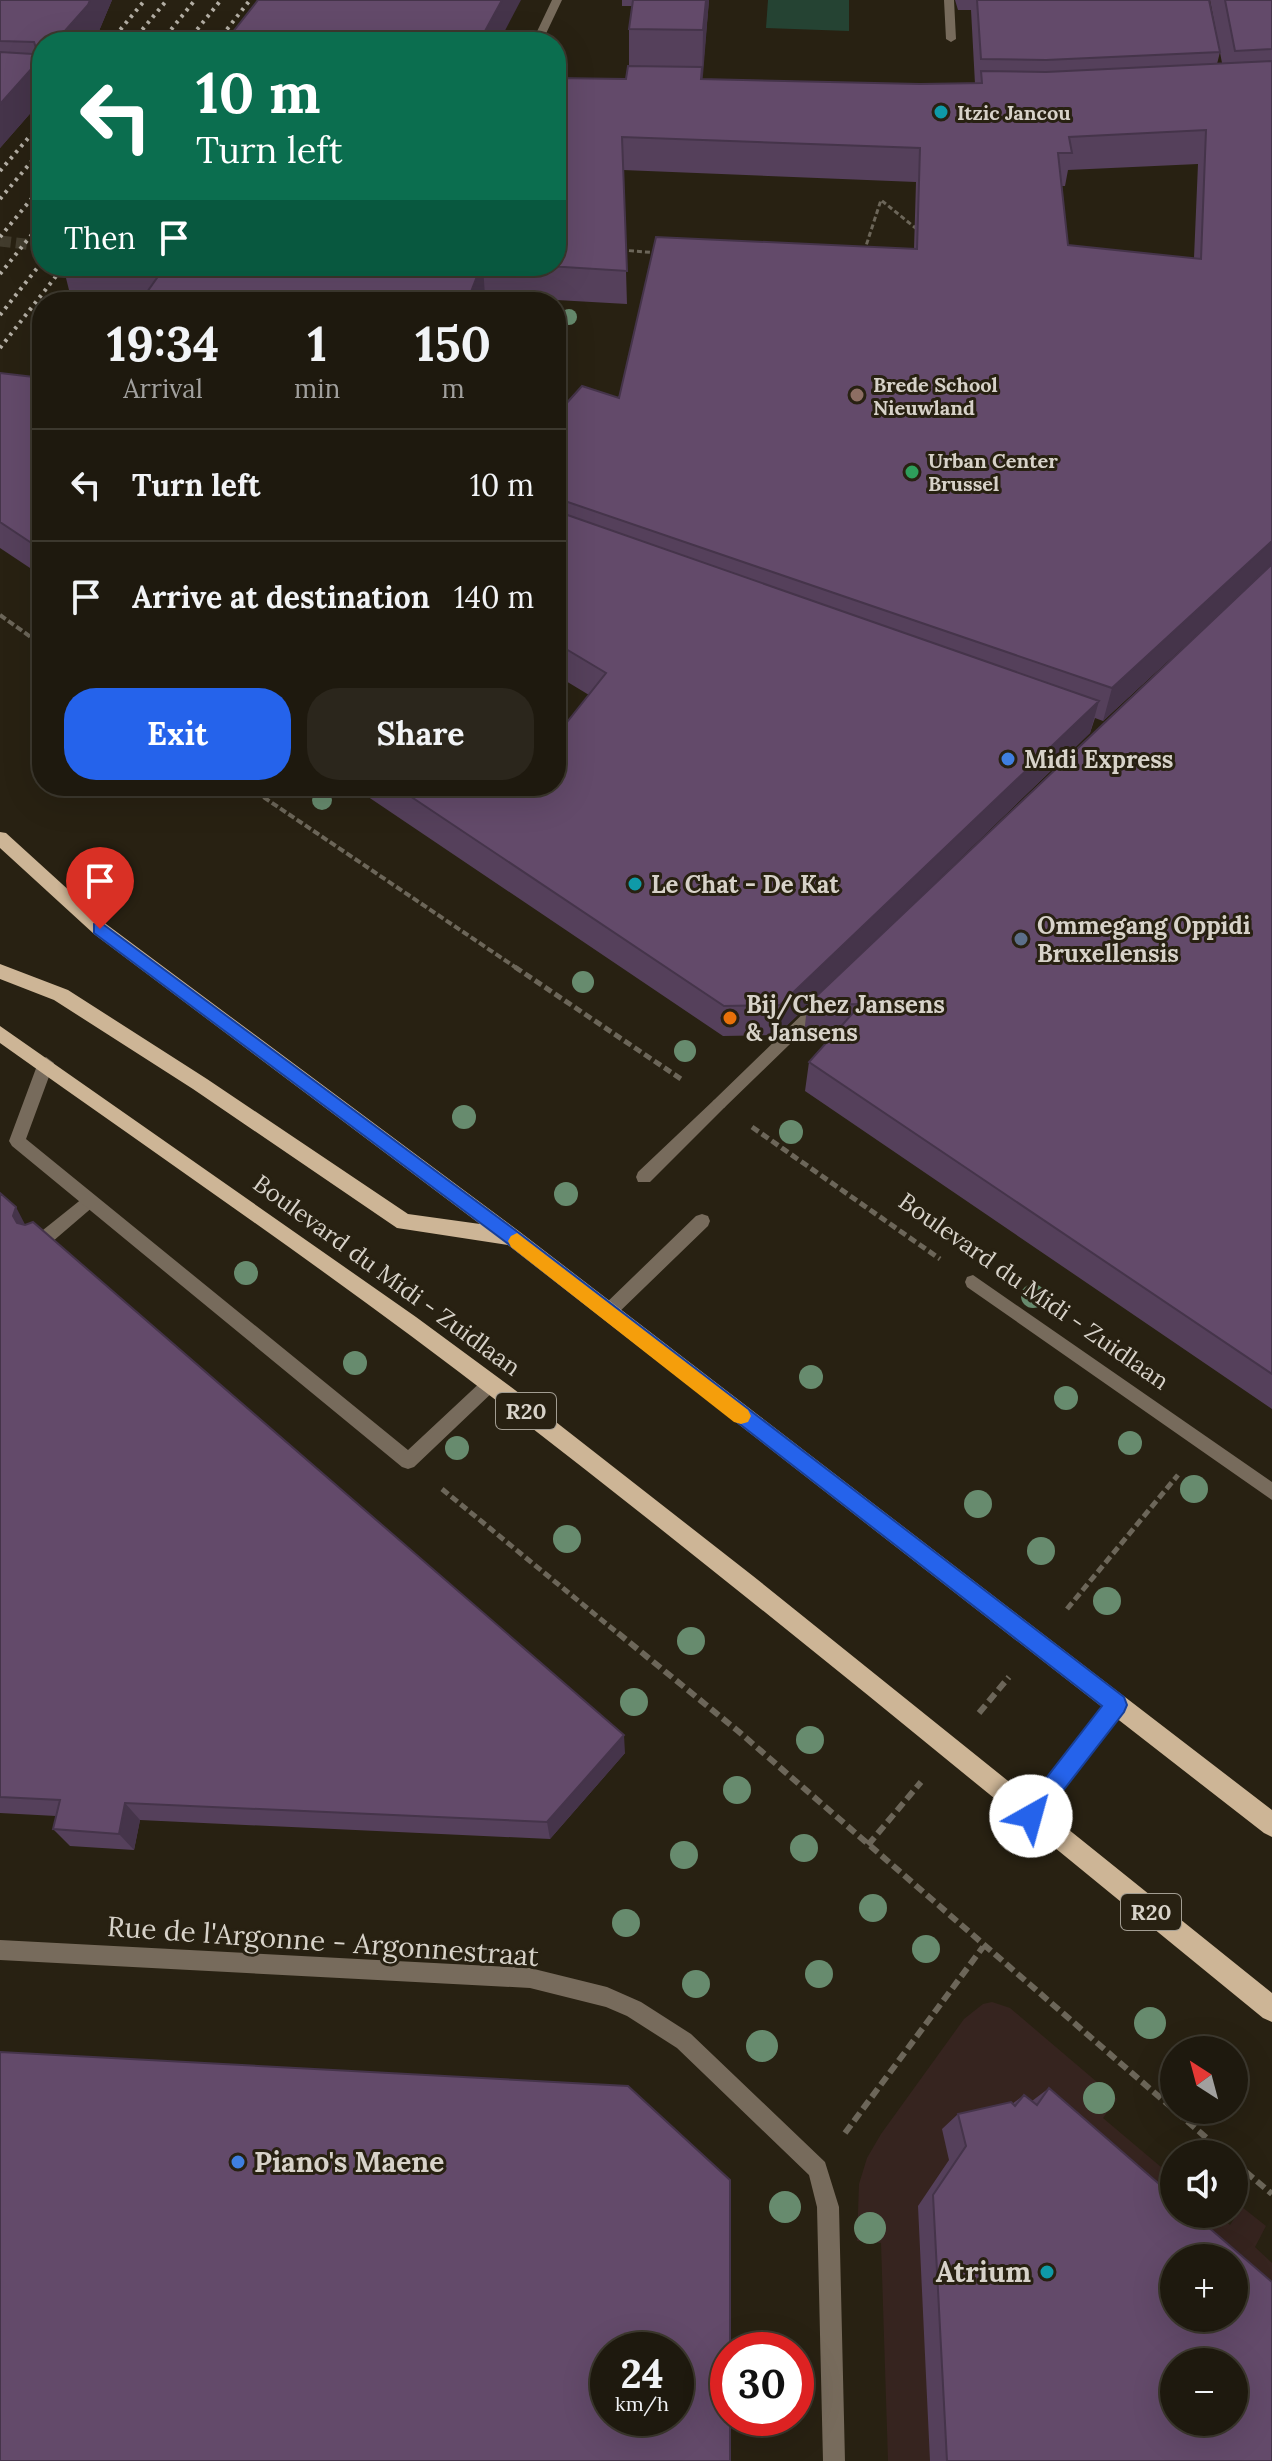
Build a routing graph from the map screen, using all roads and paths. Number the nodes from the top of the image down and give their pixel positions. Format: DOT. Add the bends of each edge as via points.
graph roads {
  1 [pos="557,0"];
  2 [pos="949,0"];
  3 [pos="542,32"];
  4 [pos="951,39"];
  5 [pos="920,217"];
  6 [pos="609,250"];
  7 [pos="664,254"];
  8 [pos="863,254"];
  9 [pos="0,615"];
  10 [pos="32,638"];
  11 [pos="262,796"];
  12 [pos="0,838"];
  13 [pos="0,971"];
  14 [pos="835,992"];
  15 [pos="0,1033"];
  16 [pos="46,1063"];
  17 [pos="719,1104"];
  18 [pos="644,1177"];
  19 [pos="88,1201"];
  20 [pos="702,1221"];
  21 [pos="513,1238"];
  22 [pos="39,1243"];
  23 [pos="973,1282"];
  24 [pos="608,1312"];
  25 [pos="490,1384"];
  26 [pos="408,1461"];
  27 [pos="1272,1492"];
  28 [pos="1117,1705"];
  29 [pos="1031,1816"];
  30 [pos="1272,1825"];
  31 [pos="983,1947"];
  32 [pos="0,1950"];
  33 [pos="1272,2009"];
  34 [pos="1209,2140"];
  35 [pos="818,2169"];
  36 [pos="1248,2174"];
  37 [pos="1272,2194"];
  38 [pos="834,2461"];
  1 -- 3 [label="street"];
  2 -- 4 [label="street"];
  5 -- 8 [label="path" via="921,233 881,200"];
  6 -- 7 [label="path"];
  9 -- 10 [label="path"];
  11 -- 17 [label="path, Boulevard du Midi - Zuidlaan"];
  12 -- 21 [label="main road, Boulevard du Midi - Zuidlaan" via="100,929"];
  13 -- 21 [label="main road, Boulevard du Midi - Zuidlaan" via="61,995 404,1222"];
  14 -- 17 [label="street"];
  15 -- 16 [label="main road, Boulevard du Midi - Zuidlaan / R20"];
  16 -- 19 [label="street" via="17,1141"];
  16 -- 25 [label="main road, Boulevard du Midi - Zuidlaan / R20"];
  17 -- 18 [label="street"];
  17 -- 23 [label="path, Boulevard du Midi - Zuidlaan"];
  19 -- 22 [label="street"];
  19 -- 26 [label="street"];
  20 -- 24 [label="street"];
  21 -- 24 [label="main road, Boulevard du Midi - Zuidlaan"];
  23 -- 27 [label="street, Boulevard du Midi - Zuidlaan"];
  24 -- 28 [label="main road, Boulevard du Midi - Zuidlaan"];
  25 -- 26 [label="street"];
  25 -- 29 [label="main road, Boulevard du Midi - Zuidlaan / R20"];
  26 -- 31 [label="path" via="738,1731"];
  28 -- 29 [label="street"];
  28 -- 30 [label="main road, Boulevard du Midi - Zuidlaan"];
  29 -- 33 [label="main road, Boulevard du Midi - Zuidlaan / R20"];
  31 -- 34 [label="path"];
  31 -- 35 [label="path"];
  32 -- 35 [label="street, Rue de l'Argonne - Argonnestraat" via="530,1978 607,1997 684,2041"];
  35 -- 38 [label="street" via="828,2207"];
  36 -- 37 [label="path"];
}
